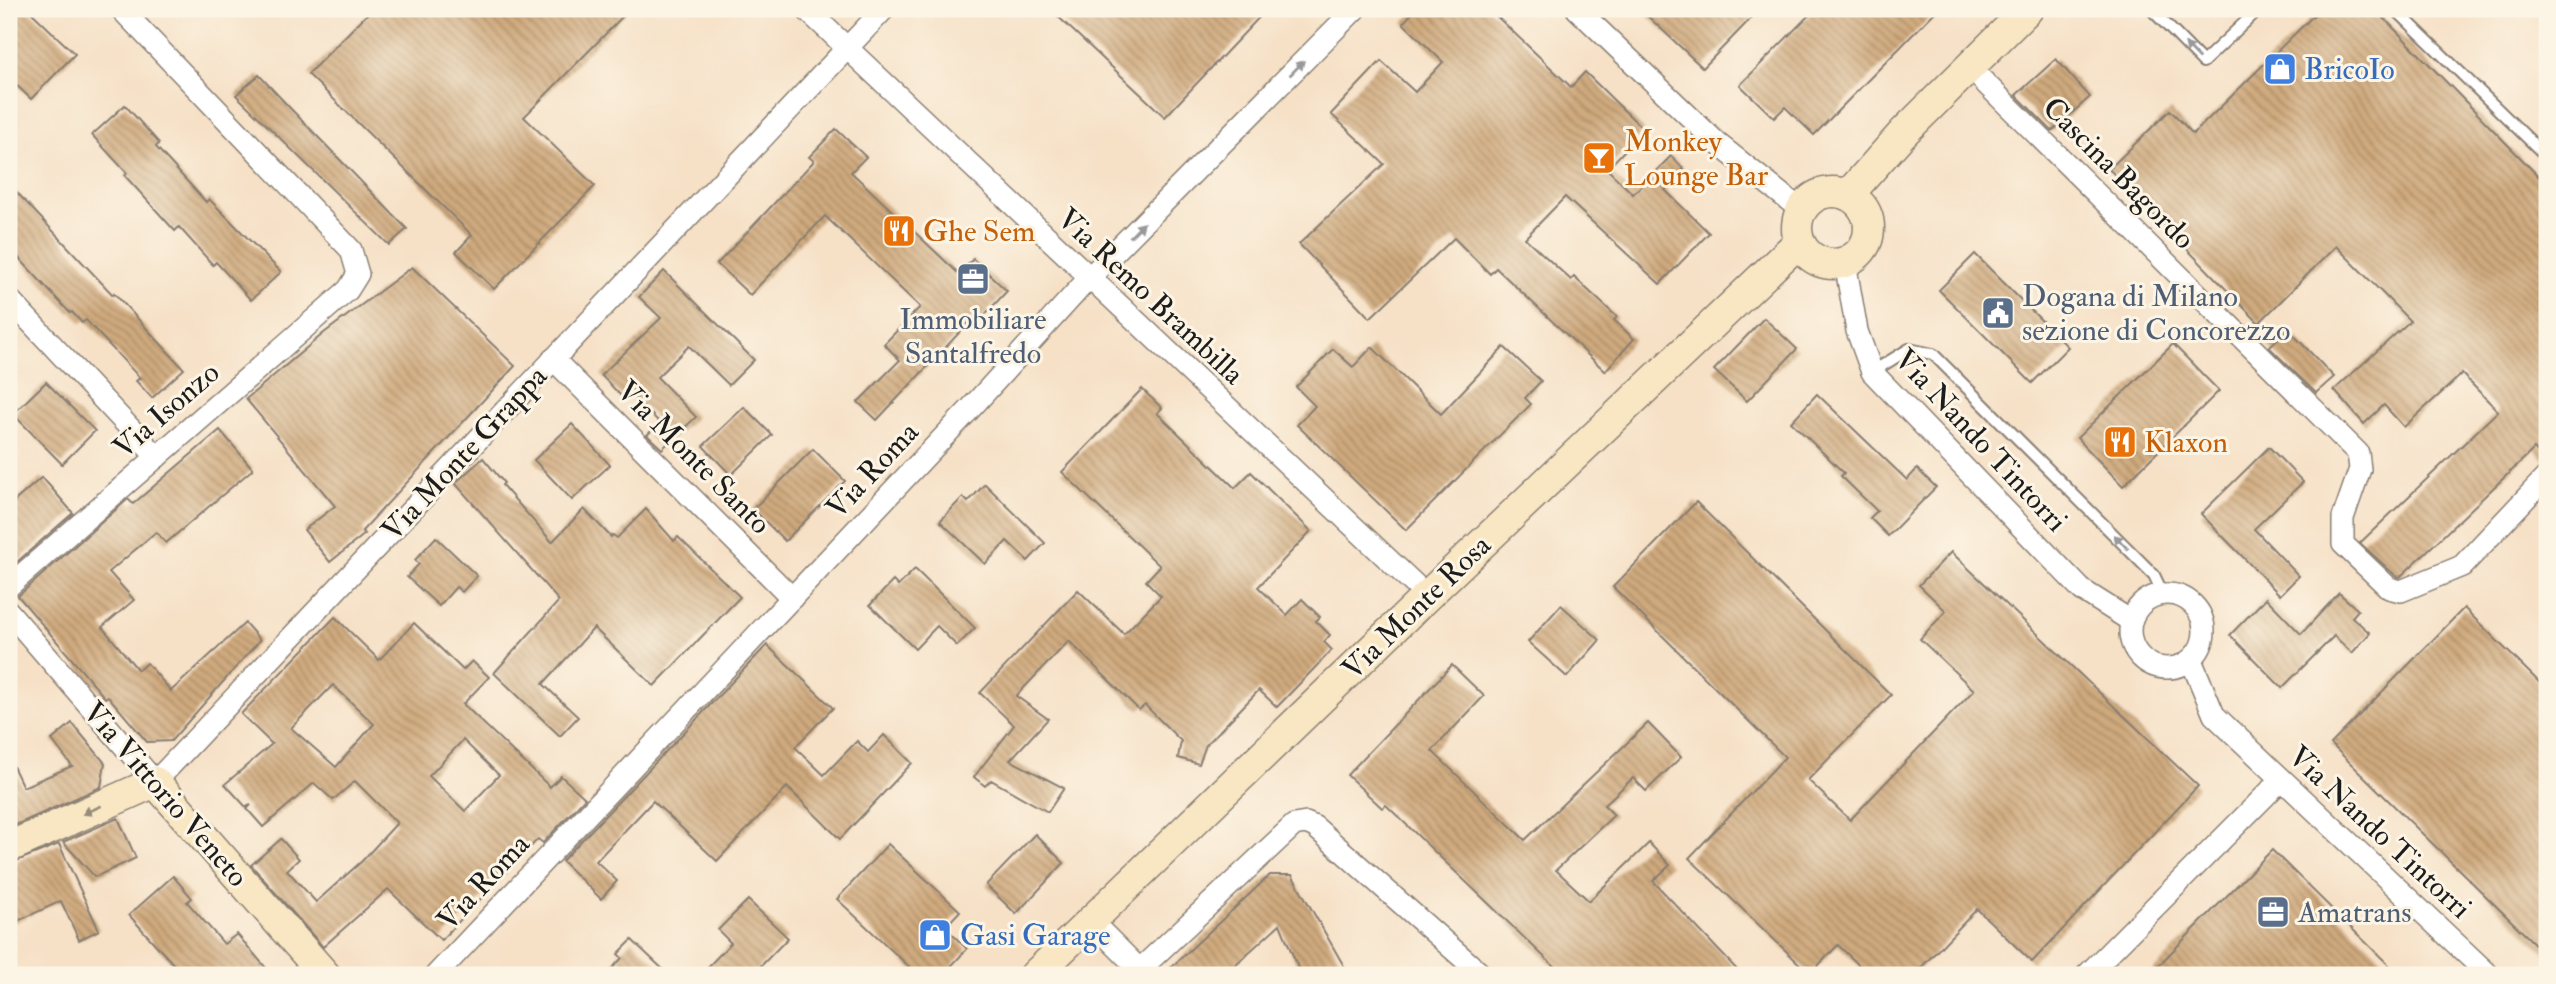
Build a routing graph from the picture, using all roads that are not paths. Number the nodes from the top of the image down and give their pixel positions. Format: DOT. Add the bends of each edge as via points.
graph roads {
  1 [pos="121,9"];
  2 [pos="806,9"];
  3 [pos="884,9"];
  4 [pos="1355,9"];
  5 [pos="1577,9"];
  6 [pos="2028,9"];
  7 [pos="2151,9"];
  8 [pos="2259,9"];
  9 [pos="2395,9"];
  10 [pos="848,48"];
  11 [pos="1969,67"];
  12 [pos="2547,157"];
  13 [pos="1848,195"];
  14 [pos="1801,210"];
  15 [pos="1799,242"];
  16 [pos="1845,262"];
  17 [pos="1089,278"];
  18 [pos="9,299"];
  19 [pos="553,359"];
  20 [pos="1872,372"];
  21 [pos="157,457"];
  22 [pos="2547,476"];
  23 [pos="9,586"];
  24 [pos="2163,594"];
  25 [pos="1427,596"];
  26 [pos="792,598"];
  27 [pos="9,612"];
  28 [pos="2131,621"];
  29 [pos="2191,660"];
  30 [pos="2281,780"];
  31 [pos="155,782"];
  32 [pos="9,847"];
  33 [pos="1092,922"];
  34 [pos="1137,972"];
  35 [pos="325,975"];
  36 [pos="436,975"];
  37 [pos="1035,975"];
  38 [pos="1482,975"];
  39 [pos="2087,975"];
  40 [pos="2489,975"];
  1 -- 21 [label="street, Via Isonzo" via="351,250 358,274 348,290"];
  2 -- 10 [label="street, Via Remo Brambilla"];
  3 -- 10 [label="street, Via Monte Grappa"];
  17 -- 4 [label="street, Via Roma, one-way"];
  5 -- 14 [label="street" via="1718,144"];
  6 -- 11 [label="street"];
  8 -- 7 [label="lane, one-way" via="2203,62"];
  9 -- 12 [label="lane"];
  10 -- 17 [label="street, Via Remo Brambilla"];
  10 -- 19 [label="street, Via Monte Grappa"];
  11 -- 13 [label="street"];
  11 -- 22 [label="street, Cascina Bagordo" via="2358,453 2360,469 2343,518 2343,544 2389,588 2402,591 2462,566"];
  13 -- 14 [label="street" via="1821,194"];
  13 -- 16 [label="street" via="1868,217 1869,232 1858,255"];
  14 -- 15 [label="street"];
  15 -- 16 [label="street" via="1817,261"];
  15 -- 25 [label="street, Via Monte Rosa"];
  16 -- 20 [label="street, Via Nando Tintorri" via="1857,331"];
  17 -- 25 [label="street, Via Remo Brambilla"];
  17 -- 26 [label="street, Via Roma"];
  18 -- 21 [label="street"];
  19 -- 26 [label="street, Via Monte Santo"];
  19 -- 31 [label="street, Via Monte Grappa"];
  24 -- 20 [label="lane, one-way" via="2154,575 1933,354 1909,349"];
  20 -- 28 [label="street, Via Nando Tintorri" via="2082,590"];
  21 -- 23 [label="street, Via Isonzo"];
  24 -- 28 [label="street" via="2149,598"];
  24 -- 29 [label="street" via="2182,597 2197,608 2204,626 2202,645"];
  25 -- 33 [label="street, Via Monte Rosa"];
  26 -- 36 [label="street, Via Roma"];
  27 -- 31 [label="street, Via Vittorio Veneto"];
  28 -- 29 [label="street" via="2130,637 2147,663 2169,668"];
  29 -- 30 [label="street, Via Nando Tintorri" via="2214,715"];
  30 -- 39 [label="street"];
  30 -- 40 [label="street, Via Nando Tintorri"];
  31 -- 32 [label="street, Via Monte Grappa, one-way"];
  31 -- 35 [label="street, Via Vittorio Veneto"];
  33 -- 34 [label="street"];
  33 -- 37 [label="street, Via Monte Rosa"];
  34 -- 38 [label="street" via="1294,824 1306,824 1315,827"];
}
